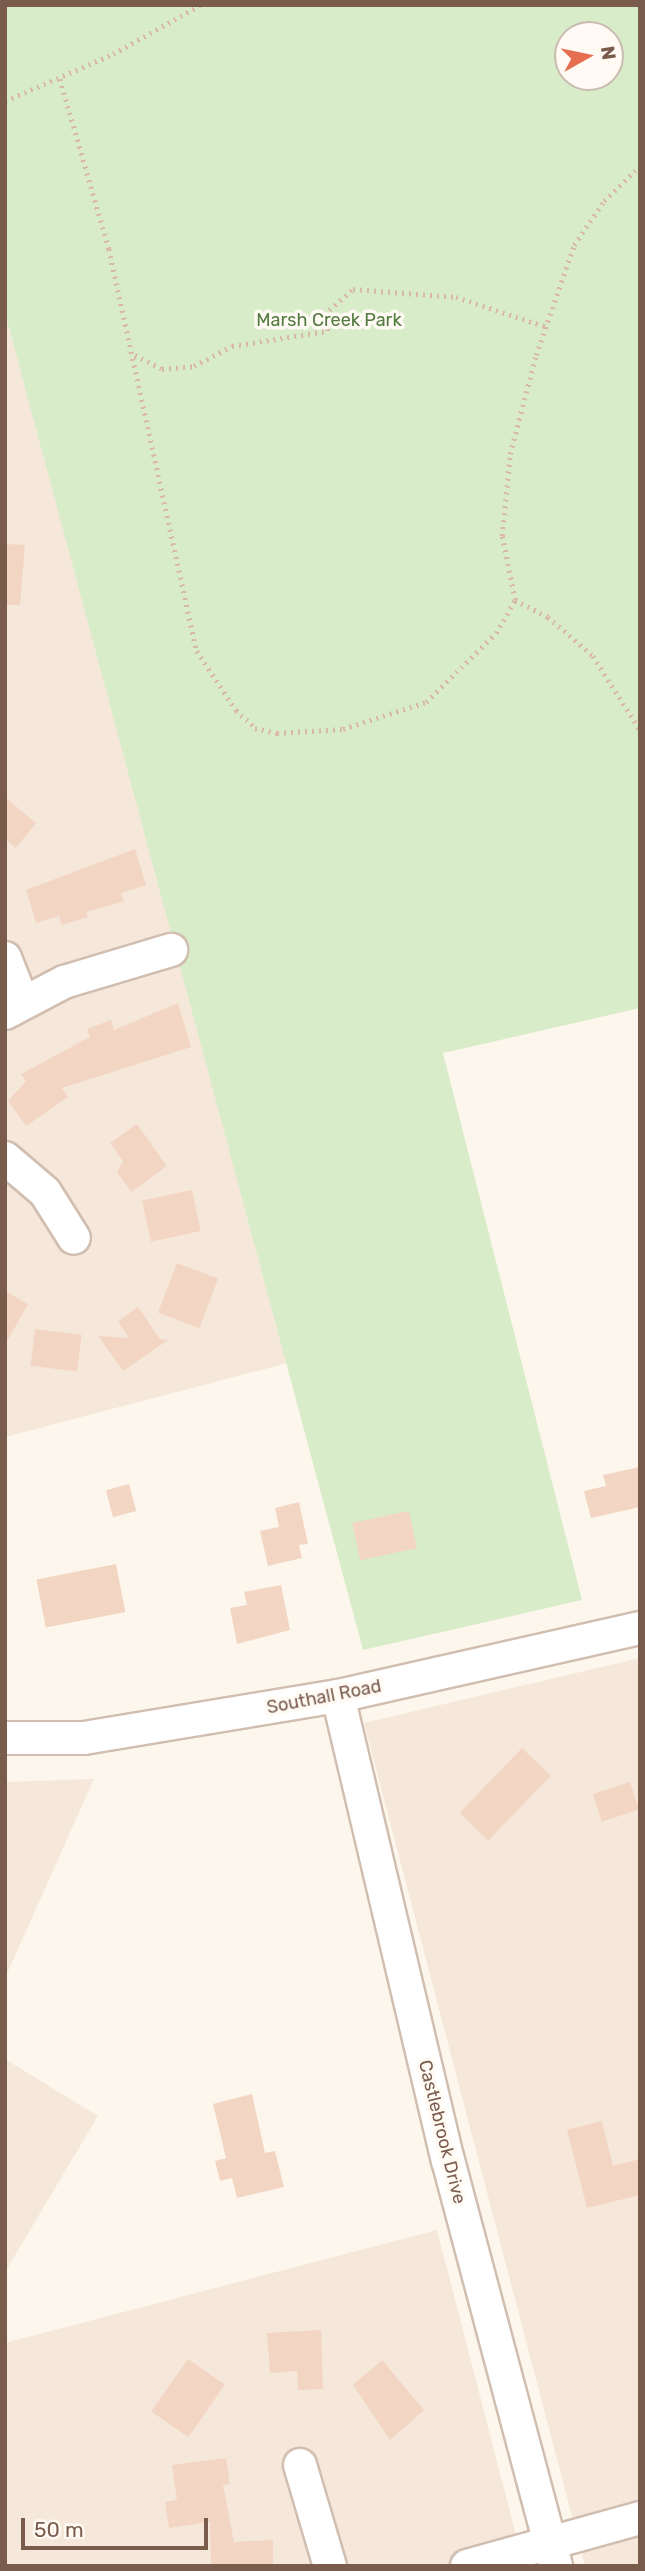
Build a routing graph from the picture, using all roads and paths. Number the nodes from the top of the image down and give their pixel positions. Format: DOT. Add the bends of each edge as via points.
graph roads {
  1 [pos="200,5"];
  2 [pos="60,79"];
  3 [pos="5,102"];
  4 [pos="640,166"];
  5 [pos="547,327"];
  6 [pos="134,355"];
  7 [pos="515,600"];
  8 [pos="640,730"];
  9 [pos="171,950"];
  10 [pos="5,958"];
  11 [pos="14,1007"];
  12 [pos="5,1158"];
  13 [pos="74,1238"];
  14 [pos="640,1628"];
  15 [pos="338,1696"];
  16 [pos="5,1738"];
  17 [pos="300,2465"];
  18 [pos="640,2518"];
  19 [pos="553,2552"];
  20 [pos="330,2566"];
  21 [pos="467,2566"];
  1 -- 2 [label="path"];
  2 -- 3 [label="path"];
  2 -- 6 [label="path" via="86,157"];
  4 -- 5 [label="path" via="611,193 574,245"];
  5 -- 6 [label="path" via="456,297 353,289 330,310 327,331 232,346 194,366 162,369"];
  5 -- 7 [label="path" via="510,454 502,536"];
  6 -- 7 [label="path" via="151,461 197,651 255,728 343,729 426,702 480,652"];
  7 -- 8 [label="path" via="558,624 593,656"];
  9 -- 11 [label="street"];
  10 -- 11 [label="street"];
  12 -- 13 [label="street" via="45,1192"];
  14 -- 15 [label="street, Southall Road"];
  15 -- 16 [label="street, Southall Road" via="84,1738"];
  15 -- 19 [label="street, Castlebrook Drive" via="448,2160"];
  17 -- 20 [label="street"];
  18 -- 19 [label="street"];
  19 -- 21 [label="street"];
}
